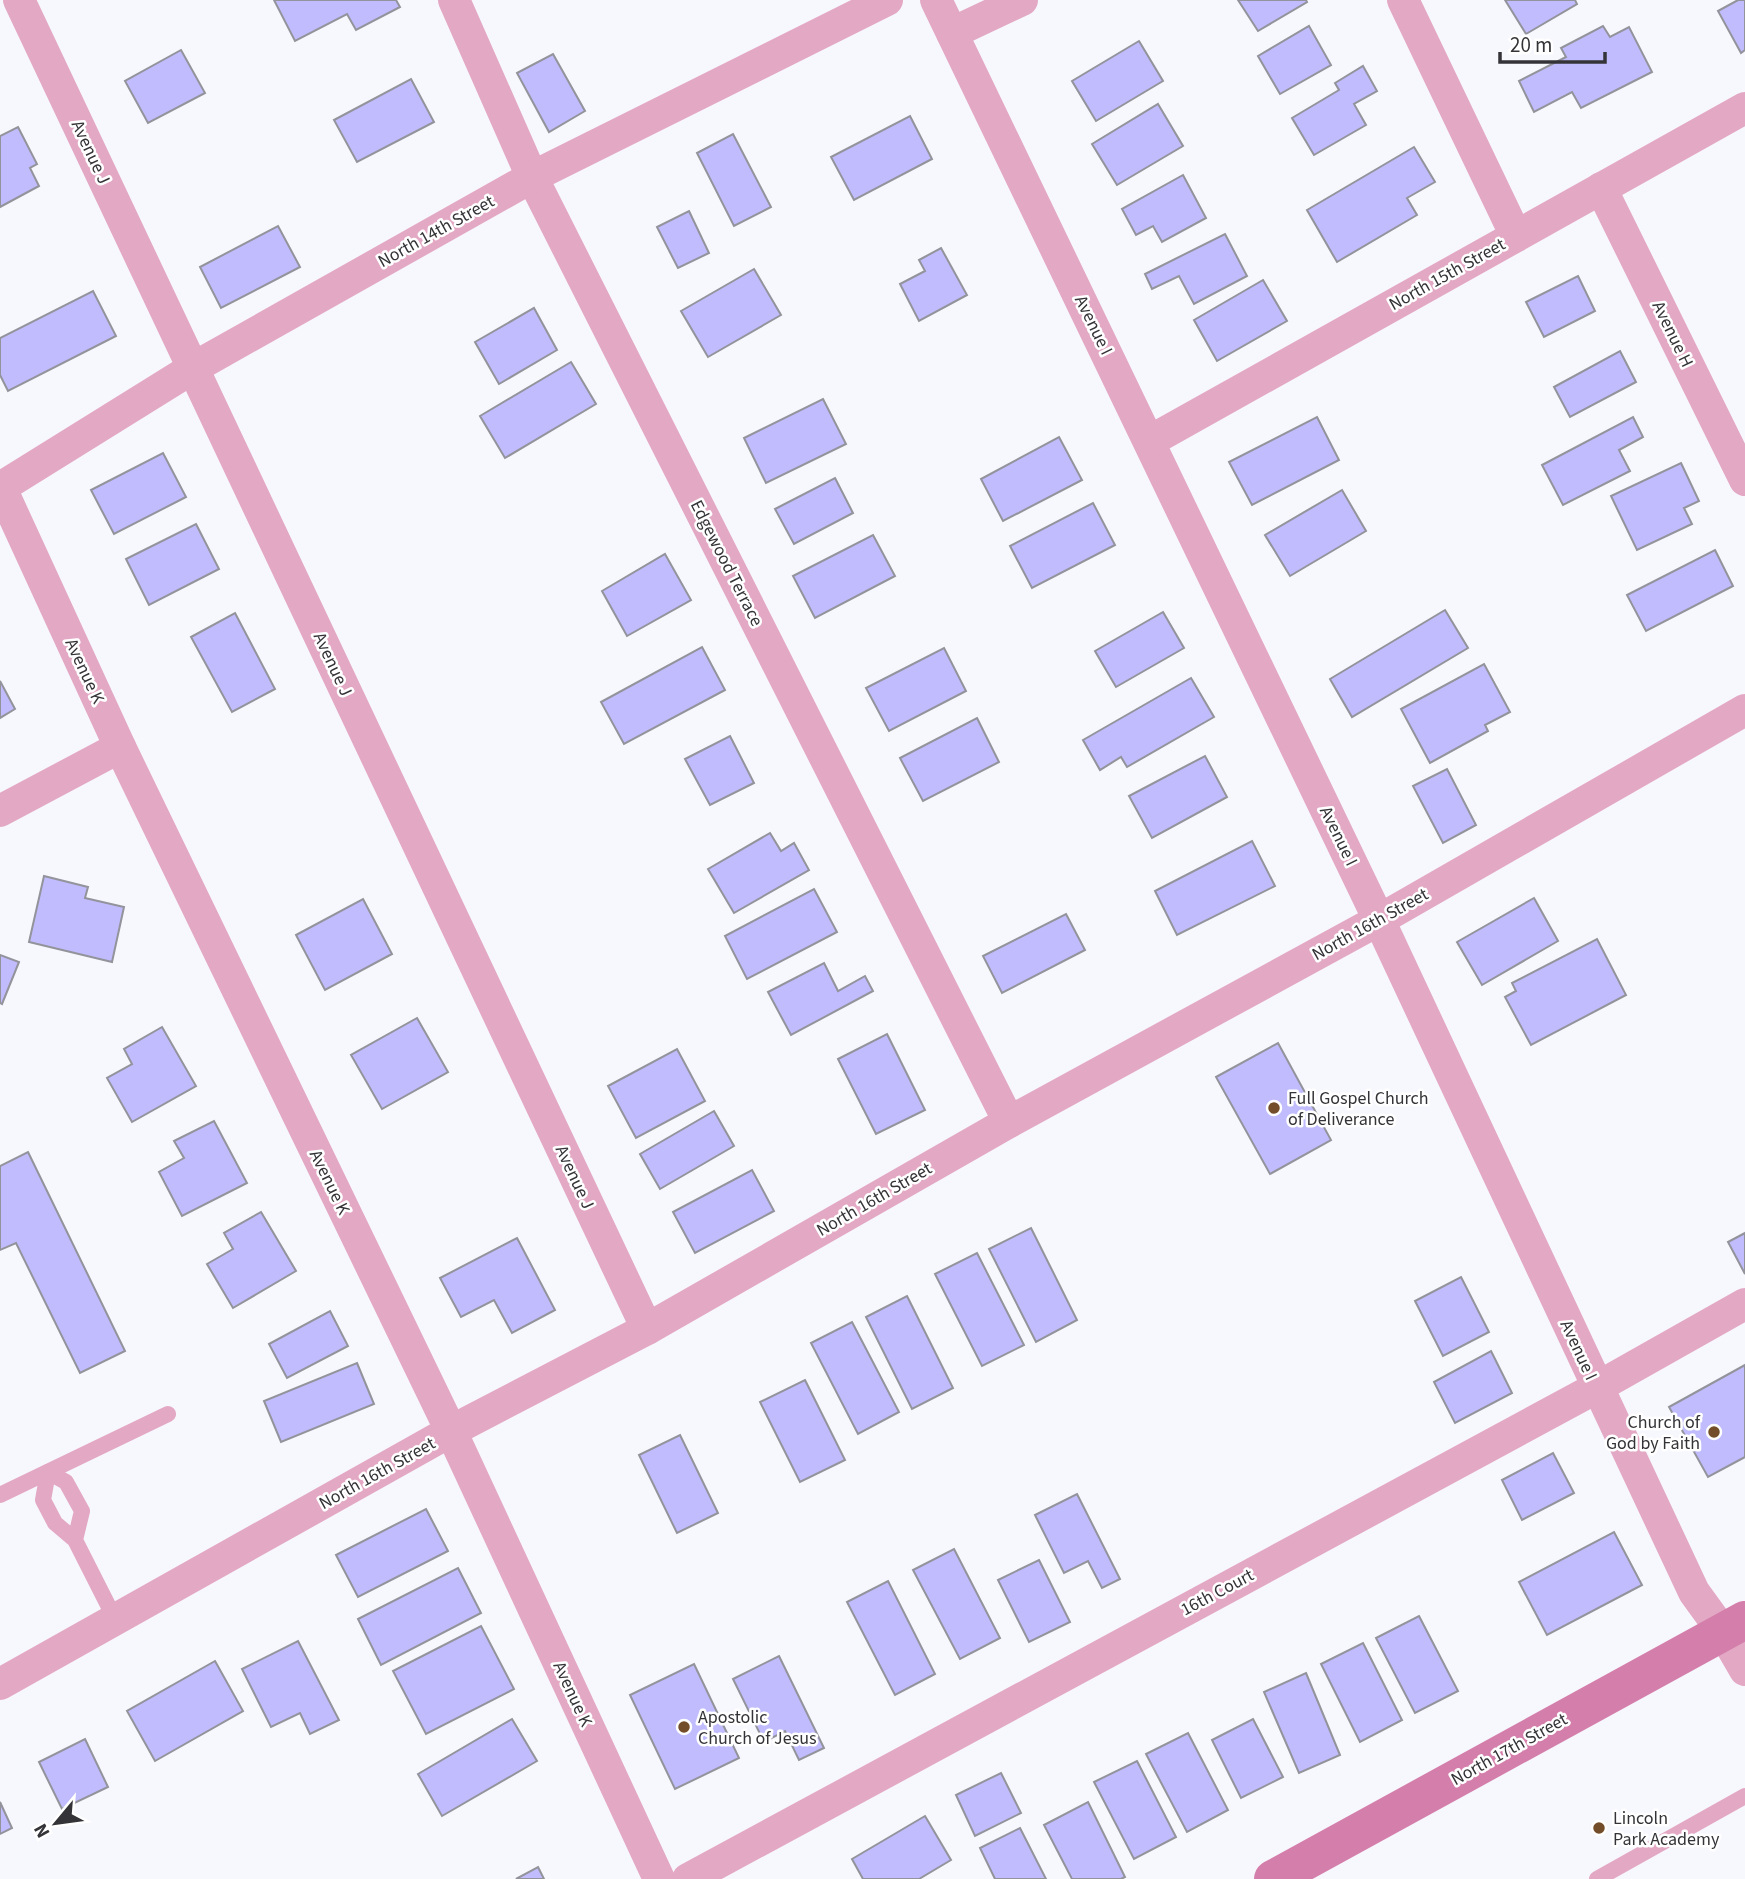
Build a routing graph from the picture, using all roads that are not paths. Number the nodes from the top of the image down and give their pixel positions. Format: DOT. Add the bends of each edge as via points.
graph roads {
  1 [pos="19,0"];
  2 [pos="454,0"];
  3 [pos="887,0"];
  4 [pos="936,0"];
  5 [pos="1022,0"];
  6 [pos="1403,0"];
  7 [pos="952,33"];
  8 [pos="1745,108"];
  9 [pos="532,177"];
  10 [pos="1601,188"];
  11 [pos="1516,236"];
  12 [pos="193,368"];
  13 [pos="1150,441"];
  14 [pos="1745,480"];
  15 [pos="0,487"];
  16 [pos="1745,710"];
  17 [pos="120,747"];
  18 [pos="0,811"];
  19 [pos="1379,920"];
  20 [pos="1009,1122"];
  21 [pos="1745,1304"];
  22 [pos="647,1329"];
  23 [pos="1596,1388"];
  24 [pos="168,1414"];
  25 [pos="451,1432"];
  26 [pos="48,1472"];
  27 [pos="0,1495"];
  28 [pos="75,1540"];
  29 [pos="115,1619"];
  30 [pos="1734,1626"];
  31 [pos="1745,1670"];
  32 [pos="0,1684"];
  33 [pos="1745,1796"];
  34 [pos="659,1879"];
  35 [pos="688,1879"];
  36 [pos="1273,1879"];
  37 [pos="1597,1879"];
  1 -- 12 [label="street, Avenue J"];
  2 -- 9 [label="street, Edgewood Terrace"];
  3 -- 9 [label="street, North 14th Street"];
  4 -- 7 [label="street, Avenue I"];
  5 -- 7 [label="street"];
  6 -- 11 [label="street"];
  7 -- 13 [label="street, Avenue I"];
  8 -- 10 [label="street, North 15th Street"];
  9 -- 12 [label="street, North 14th Street"];
  9 -- 20 [label="street, Edgewood Terrace"];
  10 -- 11 [label="street, North 15th Street"];
  10 -- 14 [label="street, Avenue H"];
  11 -- 13 [label="street, North 15th Street"];
  12 -- 15 [label="street, North 14th Street"];
  12 -- 22 [label="street, Avenue J"];
  13 -- 19 [label="street, Avenue I"];
  15 -- 17 [label="street, Avenue K"];
  16 -- 19 [label="street, North 16th Street"];
  17 -- 18 [label="street"];
  17 -- 25 [label="street, Avenue K"];
  19 -- 20 [label="street, North 16th Street"];
  19 -- 23 [label="street, Avenue I"];
  20 -- 22 [label="street, North 16th Street"];
  21 -- 23 [label="street, 16th Court"];
  22 -- 25 [label="street, North 16th Street"];
  23 -- 30 [label="street, Avenue I" via="1694,1592"];
  23 -- 35 [label="street, 16th Court"];
  24 -- 26 [label="lane"];
  25 -- 29 [label="street, North 16th Street"];
  25 -- 34 [label="street, Avenue K"];
  26 -- 27 [label="lane"];
  26 -- 28 [label="lane" via="43,1500 55,1523"];
  26 -- 28 [label="lane" via="66,1482 82,1511"];
  28 -- 29 [label="lane"];
  29 -- 32 [label="street, North 16th Street"];
  30 -- 31 [label="street, Avenue I"];
  30 -- 36 [label="street, North 17th Street"];
  33 -- 37 [label="lane"];
}
